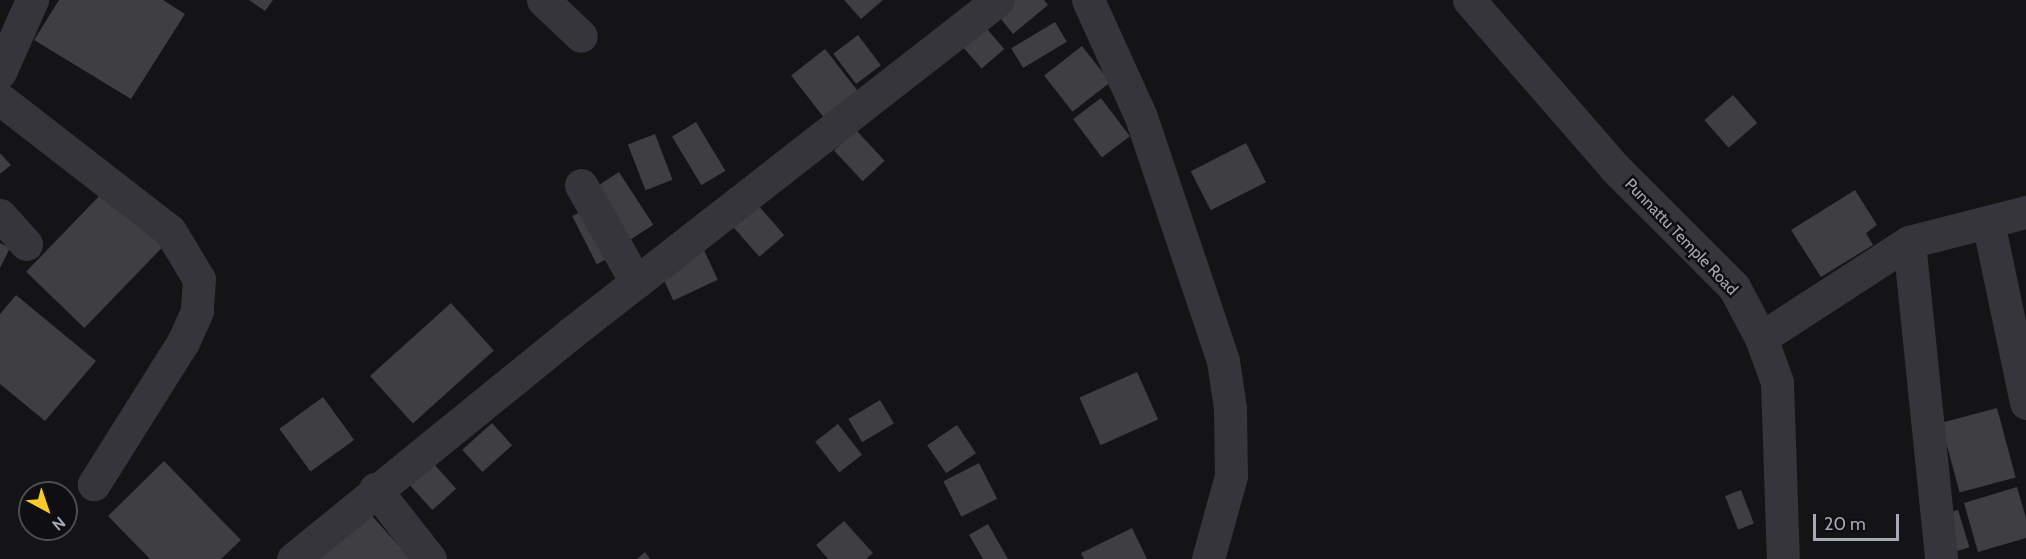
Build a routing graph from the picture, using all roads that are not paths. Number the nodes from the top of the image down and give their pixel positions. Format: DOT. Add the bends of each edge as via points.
graph roads {
  1 [pos="32,0"];
  2 [pos="543,0"];
  3 [pos="998,0"];
  4 [pos="1088,0"];
  5 [pos="1469,0"];
  6 [pos="581,36"];
  7 [pos="0,72"];
  8 [pos="0,99"];
  9 [pos="580,185"];
  10 [pos="2026,212"];
  11 [pos="0,215"];
  12 [pos="1988,222"];
  13 [pos="1909,242"];
  14 [pos="26,244"];
  15 [pos="636,282"];
  16 [pos="1761,338"];
  17 [pos="2026,403"];
  18 [pos="94,484"];
  19 [pos="375,489"];
  20 [pos="293,559"];
  21 [pos="430,559"];
  22 [pos="1209,559"];
  23 [pos="1783,559"];
  24 [pos="1941,559"];
  1 -- 7 [label="street"];
  2 -- 6 [label="street"];
  3 -- 15 [label="street"];
  4 -- 22 [label="street" via="1141,117 1223,362 1230,408 1231,476"];
  5 -- 16 [label="street, Punnattu Temple Road" via="1614,167 1734,287"];
  8 -- 18 [label="street" via="170,231 199,279 197,311 183,342"];
  9 -- 15 [label="street"];
  10 -- 12 [label="street"];
  11 -- 14 [label="street"];
  12 -- 13 [label="street"];
  12 -- 17 [label="street"];
  13 -- 16 [label="street"];
  13 -- 24 [label="street"];
  15 -- 19 [label="street"];
  16 -- 23 [label="street, Punnattu Temple Road" via="1777,382"];
  19 -- 20 [label="street"];
  19 -- 21 [label="street"];
}
